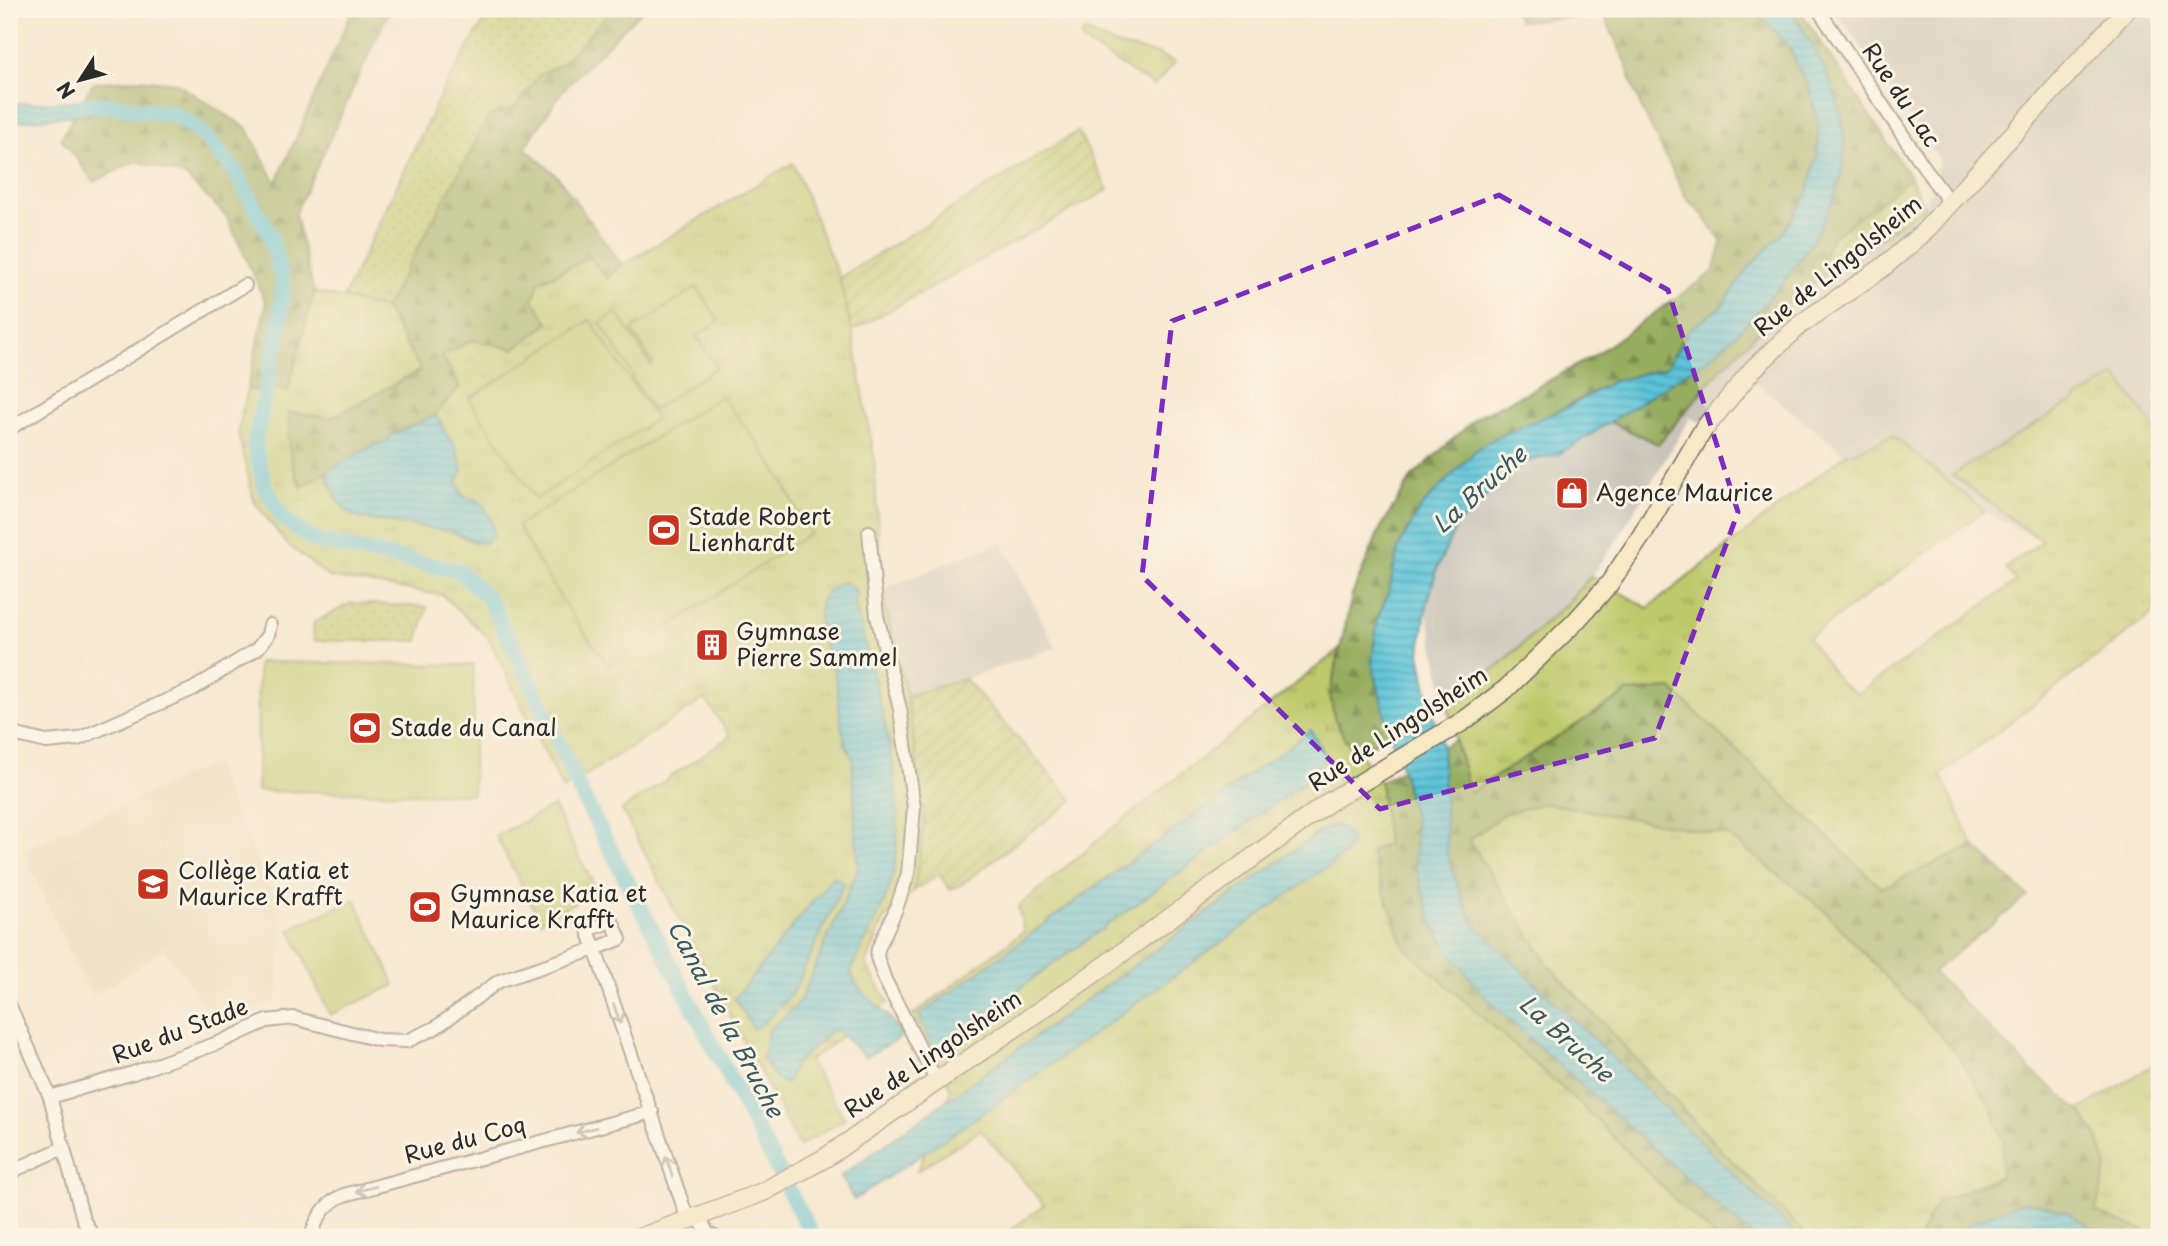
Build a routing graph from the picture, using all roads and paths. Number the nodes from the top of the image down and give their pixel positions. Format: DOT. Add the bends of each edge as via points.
graph roads {
  1 [pos="1818,9"];
  2 [pos="2127,9"];
  3 [pos="1951,204"];
  4 [pos="245,285"];
  5 [pos="9,429"];
  6 [pos="869,532"];
  7 [pos="270,625"];
  8 [pos="9,733"];
  9 [pos="9,1004"];
  10 [pos="937,1082"];
  11 [pos="50,1097"];
  12 [pos="652,1112"];
  13 [pos="62,1148"];
  14 [pos="9,1176"];
  15 [pos="693,1218"];
  16 [pos="93,1237"];
  17 [pos="311,1237"];
  18 [pos="642,1237"];
  19 [pos="715,1237"];
  1 -- 3 [label="street, Rue du Lac"];
  2 -- 3 [label="main road, Rue de Lingolsheim"];
  3 -- 10 [label="main road, Rue de Lingolsheim" via="1902,252 1801,324 1766,355 1703,430 1629,556 1597,598 1506,689 1465,720 1287,831"];
  4 -- 5 [label="street"];
  6 -- 10 [label="street" via="877,616 900,709 914,808 908,874 877,957"];
  7 -- 8 [label="street" via="257,649 202,683 78,740 46,742"];
  9 -- 11 [label="street"];
  10 -- 15 [label="main road, Rue de Lingolsheim" via="801,1172"];
  11 -- 12 [label="street, Rue du Stade, one-way" via="133,1073 267,1021 294,1018 379,1040 407,1041 435,1028 499,982 595,949"];
  11 -- 13 [label="street"];
  15 -- 12 [label="street, one-way"];
  12 -- 17 [label="street, Rue du Coq, one-way" via="344,1195 322,1211"];
  13 -- 14 [label="street"];
  13 -- 16 [label="street" via="83,1219"];
  15 -- 18 [label="main road, Rue de Lingolsheim"];
  15 -- 19 [label="street"];
}
